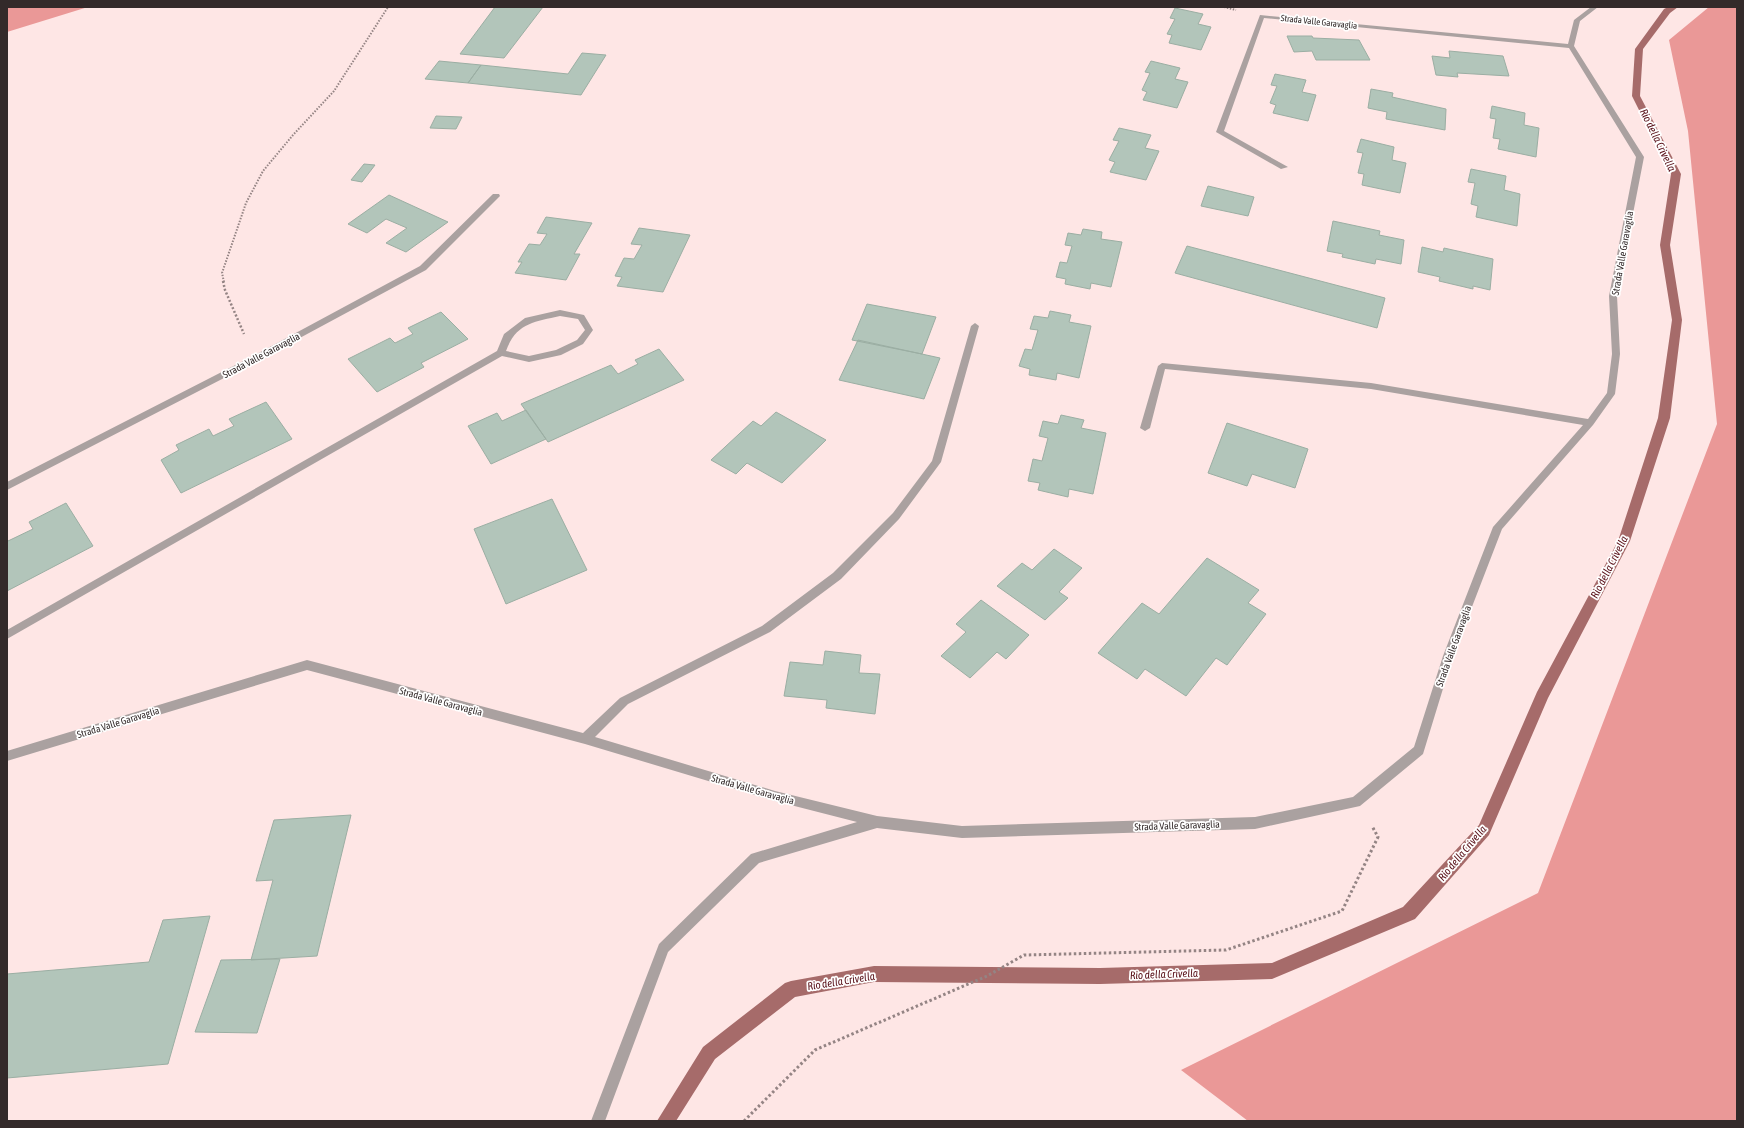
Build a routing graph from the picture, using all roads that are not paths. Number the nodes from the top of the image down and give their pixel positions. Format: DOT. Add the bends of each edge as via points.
graph roads {
  1 [pos="1596,7"];
  2 [pos="1571,46"];
  3 [pos="1284,166"];
  4 [pos="496,196"];
  5 [pos="975,326"];
  6 [pos="501,353"];
  7 [pos="1590,423"];
  8 [pos="1145,428"];
  9 [pos="7,486"];
  10 [pos="7,635"];
  11 [pos="585,739"];
  12 [pos="7,756"];
  13 [pos="877,822"];
  14 [pos="598,1121"];
  1 -- 2 [label="street" via="1578,20"];
  2 -- 3 [label="street, Strada Valle Garavaglia" via="1262,16 1220,132"];
  2 -- 7 [label="street, Strada Valle Garavaglia" via="1640,157 1613,296 1616,354 1611,394"];
  4 -- 9 [label="street, Strada Valle Garavaglia" via="423,268 254,359"];
  5 -- 11 [label="street" via="936,462 896,516 837,576 766,629 624,701"];
  6 -- 6 [label="street" via="507,336 528,320 560,313 581,317 589,330 580,342 558,354 530,359"];
  6 -- 10 [label="street"];
  7 -- 8 [label="street" via="1371,386 1162,366"];
  7 -- 13 [label="street, Strada Valle Garavaglia" via="1498,527 1448,656 1419,750 1356,802 1255,823 962,832"];
  11 -- 12 [label="street, Strada Valle Garavaglia" via="307,665"];
  11 -- 13 [label="street, Strada Valle Garavaglia" via="775,796"];
  13 -- 14 [label="street, Strada Valle Garavaglia" via="755,858 663,948"];
}
